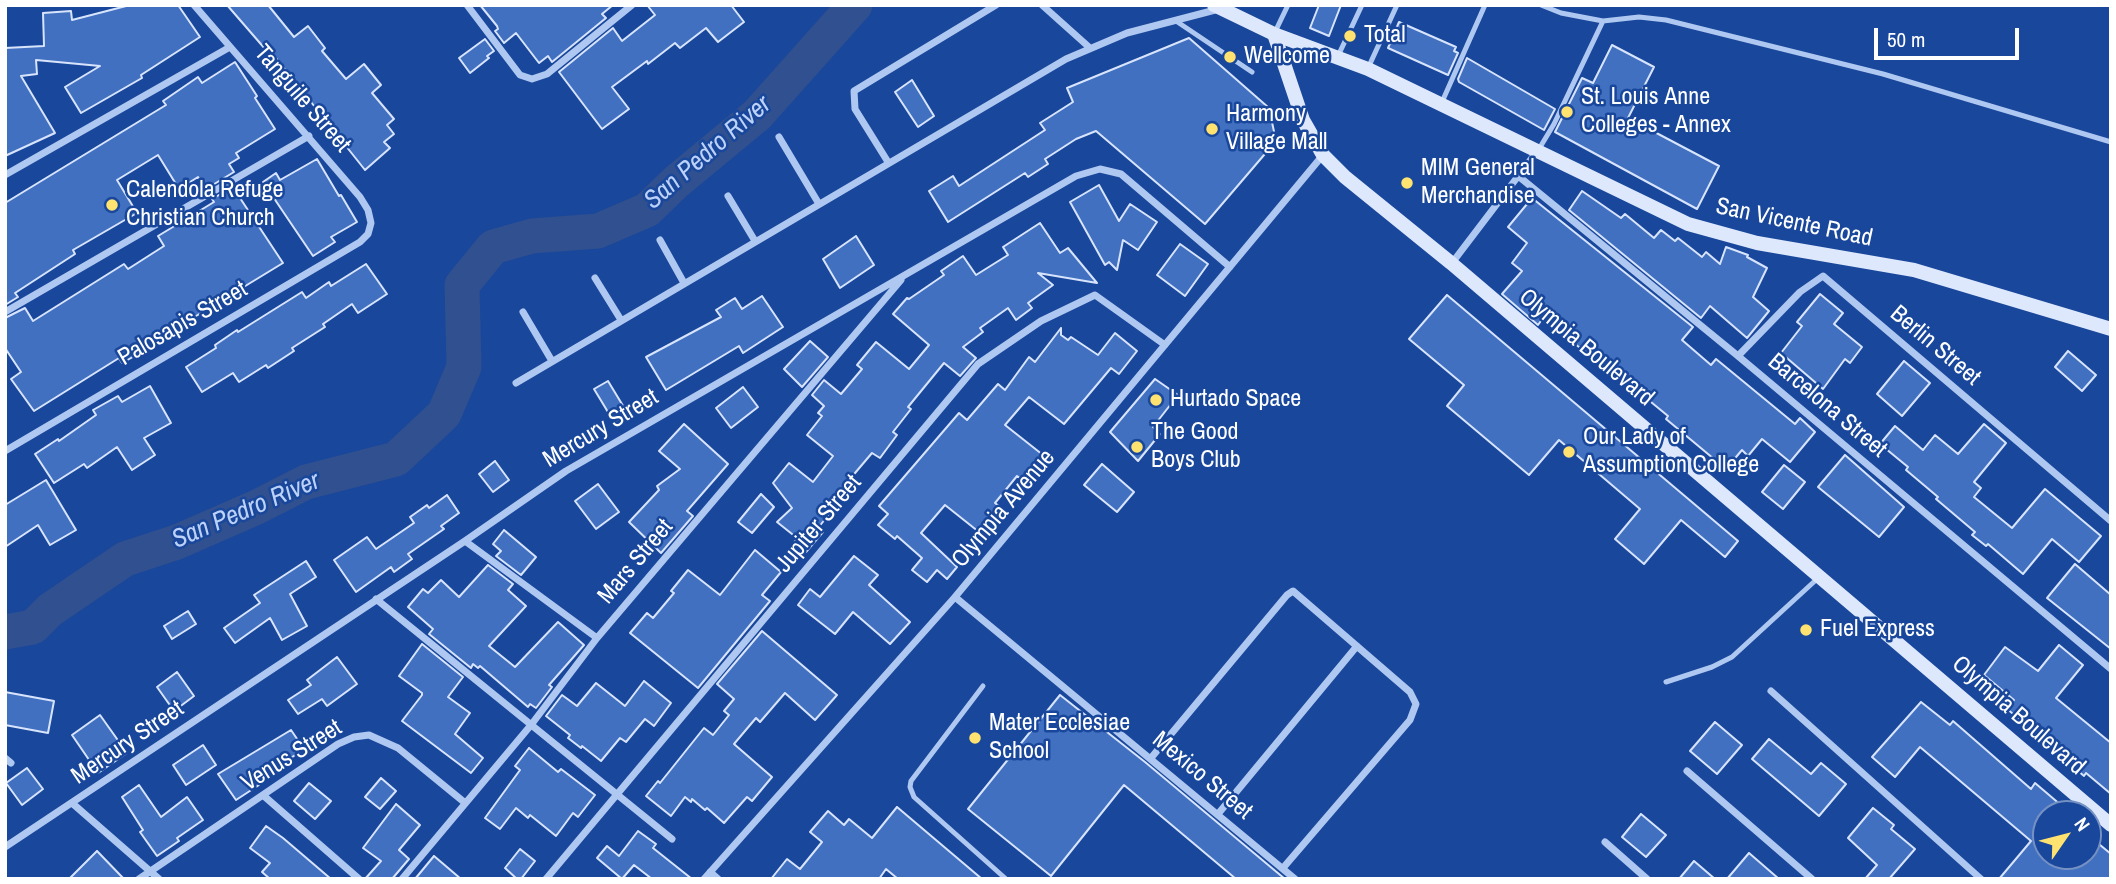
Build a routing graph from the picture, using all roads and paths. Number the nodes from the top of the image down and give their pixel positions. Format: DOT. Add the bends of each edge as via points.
graph roads {
  1 [pos="194,5"];
  2 [pos="467,5"];
  3 [pos="632,5"];
  4 [pos="996,5"];
  5 [pos="1042,5"];
  6 [pos="1289,5"];
  7 [pos="1362,5"];
  8 [pos="1397,5"];
  9 [pos="1485,5"];
  10 [pos="1541,5"];
  11 [pos="1217,7"];
  12 [pos="1175,20"];
  13 [pos="1603,21"];
  14 [pos="1274,34"];
  15 [pos="230,47"];
  16 [pos="1090,48"];
  17 [pos="1338,57"];
  18 [pos="1368,69"];
  19 [pos="1252,72"];
  20 [pos="1441,104"];
  21 [pos="309,136"];
  22 [pos="779,136"];
  23 [pos="2111,142"];
  24 [pos="1538,150"];
  25 [pos="1323,155"];
  26 [pos="888,162"];
  27 [pos="5,175"];
  28 [pos="1517,176"];
  29 [pos="728,197"];
  30 [pos="819,204"];
  31 [pos="371,223"];
  32 [pos="660,240"];
  33 [pos="755,241"];
  34 [pos="1451,263"];
  35 [pos="1230,267"];
  36 [pos="906,275"];
  37 [pos="595,278"];
  38 [pos="684,283"];
  39 [pos="5,312"];
  40 [pos="523,312"];
  41 [pos="621,320"];
  42 [pos="2111,329"];
  43 [pos="1165,345"];
  44 [pos="1738,356"];
  45 [pos="552,361"];
  46 [pos="516,383"];
  47 [pos="5,451"];
  48 [pos="2111,521"];
  49 [pos="466,541"];
  50 [pos="1819,577"];
  51 [pos="955,597"];
  52 [pos="376,599"];
  53 [pos="597,638"];
  54 [pos="1357,646"];
  55 [pos="2111,669"];
  56 [pos="1666,682"];
  57 [pos="983,686"];
  58 [pos="1772,691"];
  59 [pos="531,725"];
  60 [pos="1151,758"];
  61 [pos="1687,771"];
  62 [pos="616,795"];
  63 [pos="264,796"];
  64 [pos="464,802"];
  65 [pos="72,803"];
  66 [pos="1218,814"];
  67 [pos="2111,825"];
  68 [pos="672,839"];
  69 [pos="1605,842"];
  70 [pos="5,847"];
  71 [pos="1283,868"];
  72 [pos="150,871"];
  73 [pos="707,875"];
  74 [pos="139,879"];
  75 [pos="159,879"];
  76 [pos="359,879"];
  77 [pos="402,879"];
  78 [pos="546,879"];
  79 [pos="718,879"];
  80 [pos="1006,879"];
  81 [pos="1295,879"];
  82 [pos="1647,879"];
  83 [pos="1812,879"];
  84 [pos="1981,879"];
  1 -- 15 [label="street, Tanguile Street"];
  2 -- 3 [label="street" via="520,75 532,79 547,74"];
  4 -- 26 [label="street" via="854,91 855,109"];
  5 -- 16 [label="street"];
  6 -- 14 [label="lane"];
  7 -- 17 [label="lane"];
  8 -- 18 [label="lane"];
  9 -- 20 [label="lane"];
  10 -- 13 [label="lane"];
  11 -- 12 [label="street"];
  11 -- 14 [label="main road, San Vicente Road"];
  12 -- 16 [label="street"];
  12 -- 19 [label="lane"];
  13 -- 23 [label="lane" via="1639,16 1666,20 1883,74"];
  13 -- 24 [label="lane"];
  14 -- 17 [label="main road, San Vicente Road"];
  14 -- 25 [label="main road, Olympia Boulevard" via="1303,120"];
  15 -- 21 [label="street, Tanguile Street"];
  15 -- 27 [label="street"];
  16 -- 26 [label="street"];
  17 -- 18 [label="main road, San Vicente Road"];
  18 -- 20 [label="main road, San Vicente Road"];
  20 -- 24 [label="main road, San Vicente Road"];
  21 -- 31 [label="street, Tanguile Street" via="360,197"];
  21 -- 39 [label="street"];
  22 -- 30 [label="street"];
  24 -- 28 [label="street"];
  24 -- 42 [label="main road, San Vicente Road" via="1688,224 1757,243 1914,270"];
  25 -- 34 [label="main road, Olympia Boulevard"];
  25 -- 35 [label="street, Olympia Avenue"];
  26 -- 30 [label="street"];
  28 -- 34 [label="street"];
  28 -- 44 [label="street, Barcelona Street"];
  29 -- 33 [label="street"];
  30 -- 33 [label="street"];
  31 -- 47 [label="street, Palosapis Street" via="360,242"];
  32 -- 38 [label="street"];
  33 -- 38 [label="street"];
  34 -- 50 [label="main road, Olympia Boulevard"];
  35 -- 36 [label="street, Mercury Street" via="1121,174 1100,169 1076,176"];
  35 -- 43 [label="street, Olympia Avenue"];
  36 -- 49 [label="street, Mercury Street" via="566,471"];
  36 -- 53 [label="street, Mars Street"];
  37 -- 41 [label="street"];
  38 -- 41 [label="street"];
  40 -- 45 [label="street"];
  41 -- 45 [label="street"];
  43 -- 51 [label="street, Olympia Avenue"];
  43 -- 62 [label="street, Jupiter Street" via="1095,295 1041,321 978,363"];
  44 -- 48 [label="street, Berlin Street" via="1800,292 1823,276"];
  44 -- 55 [label="street, Barcelona Street"];
  45 -- 46 [label="street"];
  49 -- 52 [label="street, Mercury Street"];
  49 -- 53 [label="street"];
  50 -- 56 [label="lane" via="1732,657"];
  50 -- 67 [label="main road, Olympia Boulevard"];
  51 -- 60 [label="street, Mexico Street"];
  51 -- 73 [label="street, Olympia Avenue"];
  52 -- 59 [label="street"];
  52 -- 65 [label="street, Mercury Street"];
  53 -- 59 [label="street, Mars Street"];
  54 -- 60 [label="street" via="1293,590"];
  54 -- 66 [label="street"];
  54 -- 71 [label="street" via="1410,692 1416,704 1410,720"];
  57 -- 80 [label="lane" via="910,787 914,797"];
  58 -- 84 [label="street"];
  59 -- 62 [label="street"];
  59 -- 64 [label="street, Mars Street"];
  60 -- 66 [label="street, Mexico Street"];
  61 -- 83 [label="street"];
  62 -- 68 [label="street"];
  62 -- 78 [label="street, Jupiter Street"];
  63 -- 64 [label="street, Venus Street" via="338,744 369,735 398,748"];
  63 -- 72 [label="street, Venus Street"];
  63 -- 76 [label="street"];
  64 -- 77 [label="street, Mars Street"];
  65 -- 70 [label="street, Mercury Street"];
  65 -- 72 [label="street"];
  66 -- 71 [label="street, Mexico Street"];
  69 -- 82 [label="street"];
  71 -- 81 [label="street, Mexico Street"];
  72 -- 74 [label="street, Venus Street"];
  72 -- 75 [label="street"];
  73 -- 79 [label="street"];
}
